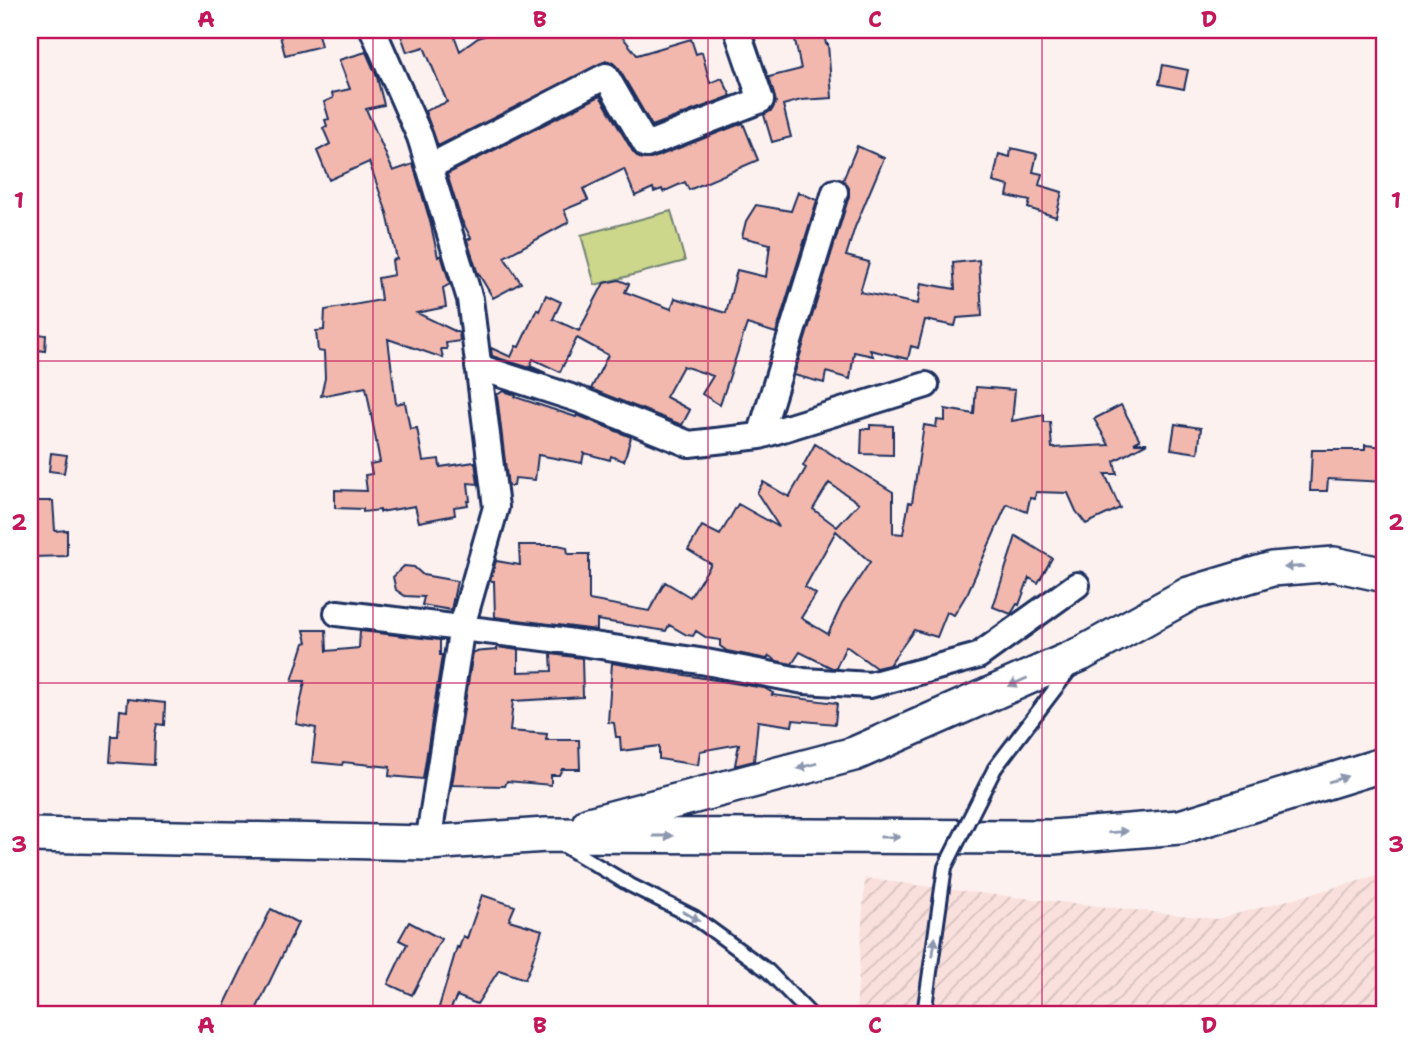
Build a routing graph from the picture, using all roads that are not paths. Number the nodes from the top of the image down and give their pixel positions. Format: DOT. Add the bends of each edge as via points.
graph roads {
  1 [pos="373,30"];
  2 [pos="737,30"];
  3 [pos="429,167"];
  4 [pos="835,192"];
  5 [pos="478,367"];
  6 [pos="926,385"];
  7 [pos="760,436"];
  8 [pos="1334,564"];
  9 [pos="1385,575"];
  10 [pos="1077,585"];
  11 [pos="1385,599"];
  12 [pos="337,613"];
  13 [pos="462,626"];
  14 [pos="1081,654"];
  15 [pos="1385,764"];
  16 [pos="30,835"];
  17 [pos="546,835"];
  18 [pos="428,843"];
  19 [pos="810,1014"];
  20 [pos="924,1014"];
  1 -- 3 [label="street"];
  2 -- 3 [label="street" via="761,100 646,145 606,76"];
  3 -- 5 [label="street" via="470,299"];
  4 -- 7 [label="street"];
  5 -- 7 [label="street" via="689,444"];
  5 -- 13 [label="street" via="496,507"];
  6 -- 7 [label="street"];
  8 -- 9 [label="main road"];
  8 -- 11 [label="main road"];
  8 -- 14 [label="main road, one-way" via="1272,569 1189,594"];
  10 -- 13 [label="street" via="978,656 870,685 804,681"];
  12 -- 13 [label="street"];
  13 -- 18 [label="street"];
  14 -- 17 [label="main road, one-way" via="854,754"];
  20 -- 14 [label="lane, one-way, bridge" via="945,867 995,768"];
  17 -- 15 [label="main road, one-way" via="1053,837 1180,827"];
  16 -- 18 [label="main road"];
  17 -- 18 [label="main road"];
  17 -- 19 [label="lane, one-way" via="630,885 694,916 768,971"];
}
